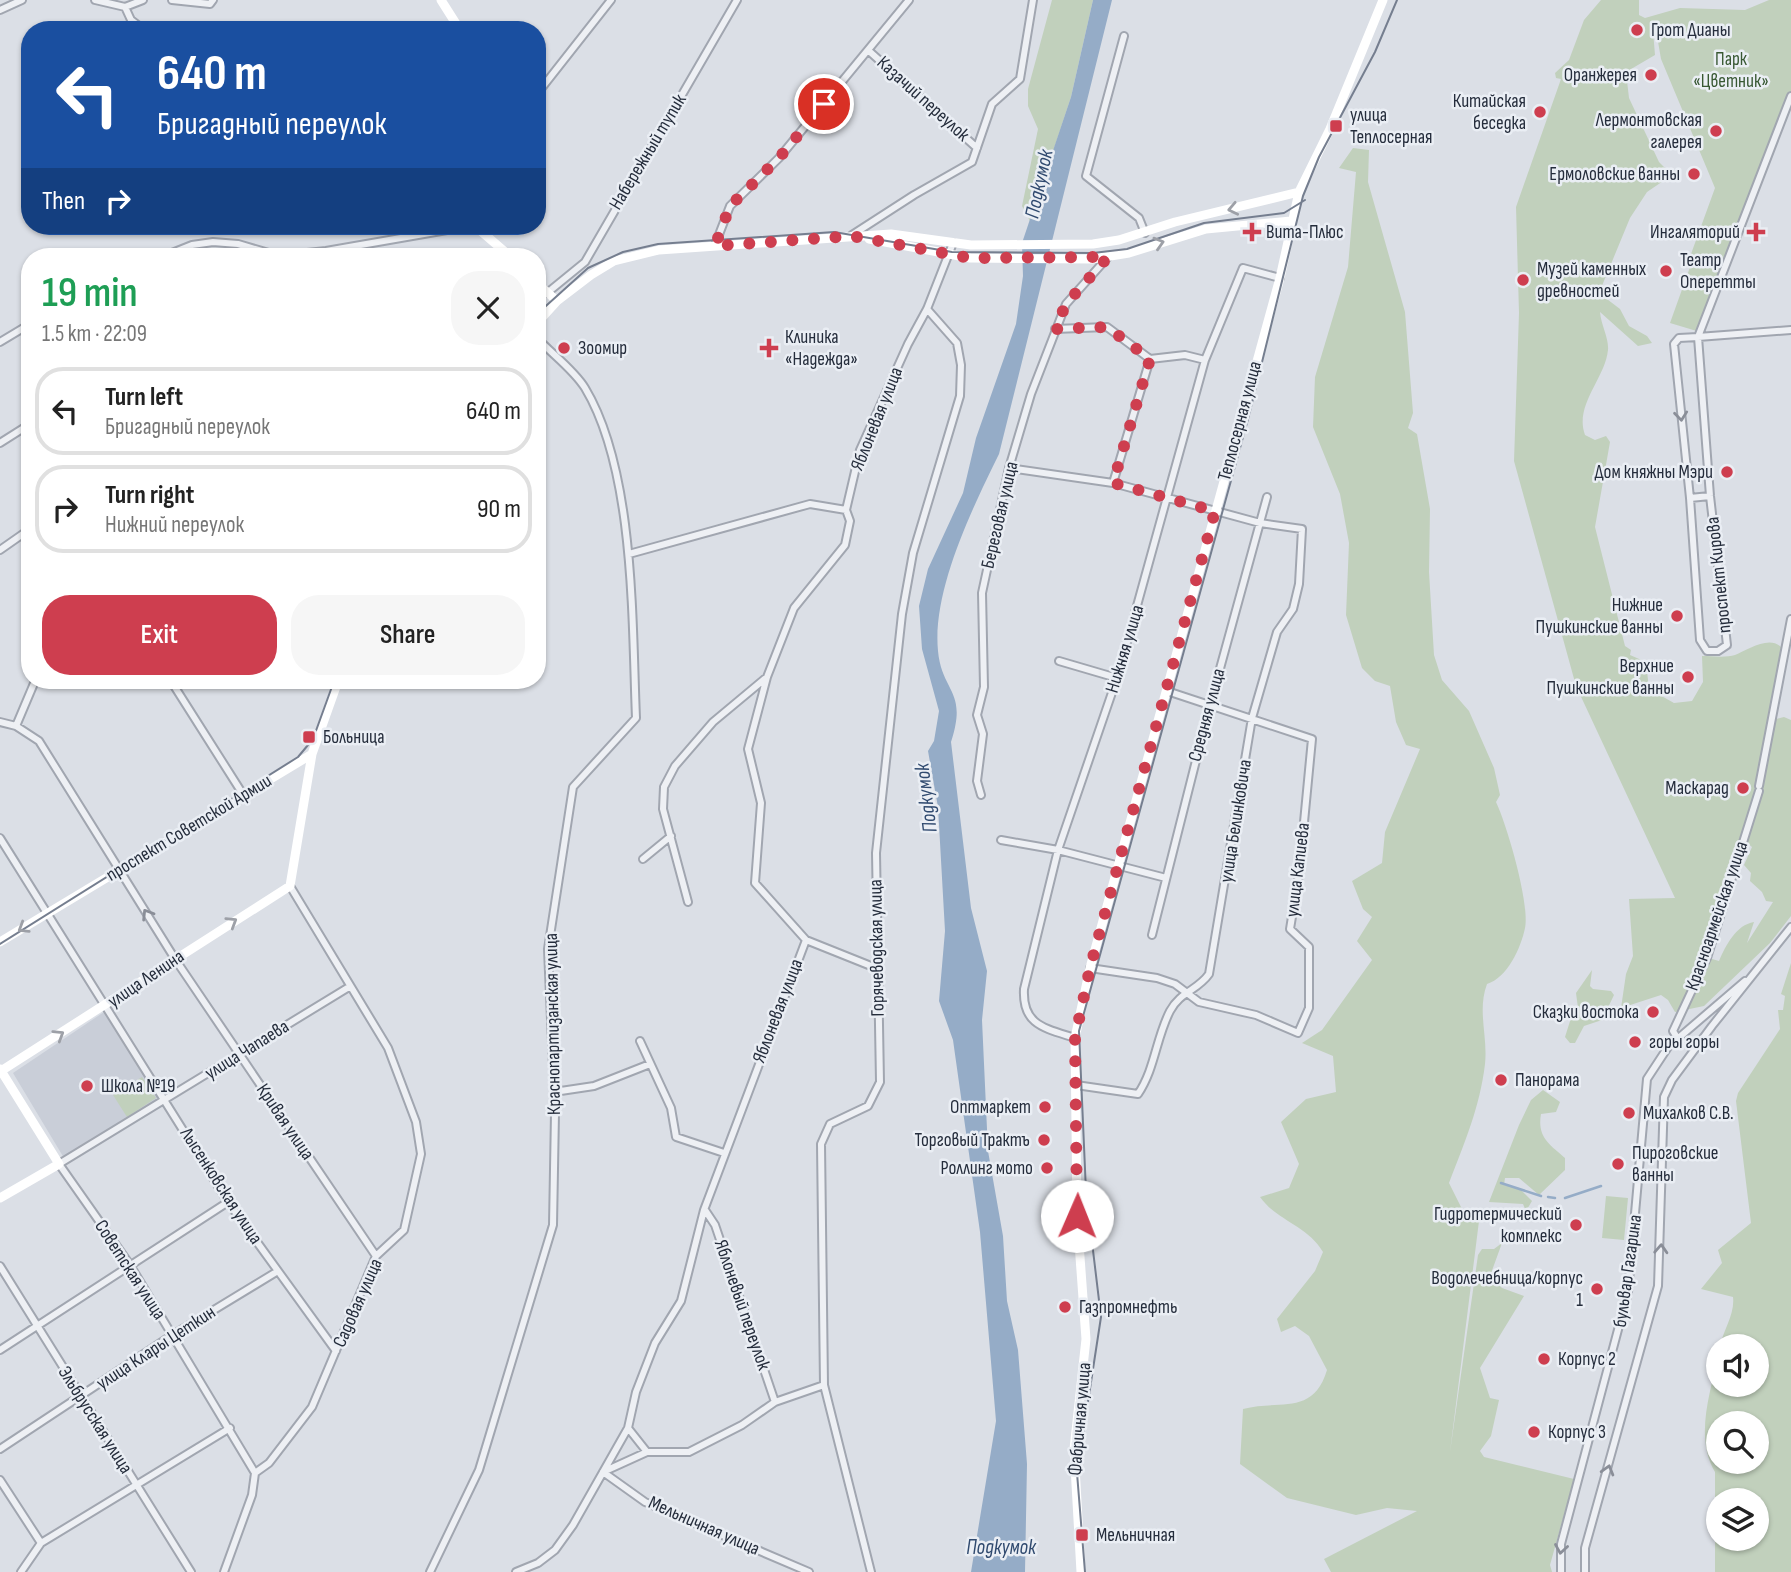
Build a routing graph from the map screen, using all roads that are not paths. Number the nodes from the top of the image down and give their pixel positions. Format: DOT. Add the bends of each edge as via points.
graph roads {
  1 [pos="22,0"];
  2 [pos="95,0"];
  3 [pos="143,0"];
  4 [pos="172,0"];
  5 [pos="441,0"];
  6 [pos="611,0"];
  7 [pos="737,0"];
  8 [pos="909,0"];
  9 [pos="1034,0"];
  10 [pos="1383,0"];
  11 [pos="211,2"];
  12 [pos="126,4"];
  13 [pos="0,10"];
  14 [pos="132,21"];
  15 [pos="454,21"];
  16 [pos="1124,36"];
  17 [pos="869,51"];
  18 [pos="546,83"];
  19 [pos="1791,96"];
  20 [pos="977,148"];
  21 [pos="1299,192"];
  22 [pos="1291,220"];
  23 [pos="1145,233"];
  24 [pos="420,235"];
  25 [pos="483,235"];
  26 [pos="852,236"];
  27 [pos="953,243"];
  28 [pos="715,246"];
  29 [pos="184,248"];
  30 [pos="251,248"];
  31 [pos="344,248"];
  32 [pos="499,248"];
  33 [pos="948,255"];
  34 [pos="1108,257"];
  35 [pos="1280,278"];
  36 [pos="547,292"];
  37 [pos="557,301"];
  38 [pos="927,309"];
  39 [pos="546,313"];
  40 [pos="21,329"];
  41 [pos="1055,329"];
  42 [pos="1791,330"];
  43 [pos="1698,337"];
  44 [pos="0,342"];
  45 [pos="546,347"];
  46 [pos="1150,359"];
  47 [pos="1205,360"];
  48 [pos="21,430"];
  49 [pos="0,443"];
  50 [pos="1009,468"];
  51 [pos="1113,483"];
  52 [pos="1710,496"];
  53 [pos="1170,497"];
  54 [pos="1267,497"];
  55 [pos="1690,498"];
  56 [pos="846,510"];
  57 [pos="1215,511"];
  58 [pos="1260,523"];
  59 [pos="21,535"];
  60 [pos="0,550"];
  61 [pos="629,554"];
  62 [pos="1791,619"];
  63 [pos="1059,661"];
  64 [pos="767,677"];
  65 [pos="1117,678"];
  66 [pos="32,689"];
  67 [pos="176,689"];
  68 [pos="335,689"];
  69 [pos="1167,691"];
  70 [pos="1210,705"];
  71 [pos="1252,718"];
  72 [pos="0,722"];
  73 [pos="16,726"];
  74 [pos="312,754"];
  75 [pos="981,795"];
  76 [pos="244,796"];
  77 [pos="671,836"];
  78 [pos="0,838"];
  79 [pos="1001,840"];
  80 [pos="1058,850"];
  81 [pos="643,859"];
  82 [pos="1119,866"];
  83 [pos="118,870"];
  84 [pos="1166,878"];
  85 [pos="290,886"];
  86 [pos="688,902"];
  87 [pos="46,913"];
  88 [pos="1791,927"];
  89 [pos="1152,935"];
  90 [pos="806,940"];
  91 [pos="0,942"];
  92 [pos="175,959"];
  93 [pos="876,968"];
  94 [pos="1090,968"];
  95 [pos="1759,968"];
  96 [pos="349,987"];
  97 [pos="1186,991"];
  98 [pos="105,1006"];
  99 [pos="1075,1038"];
  100 [pos="1678,1039"];
  101 [pos="640,1041"];
  102 [pos="239,1054"];
  103 [pos="650,1064"];
  104 [pos="0,1070"];
  105 [pos="1076,1085"];
  106 [pos="554,1092"];
  107 [pos="166,1100"];
  108 [pos="724,1153"];
  109 [pos="59,1164"];
  110 [pos="0,1198"];
  111 [pos="228,1202"];
  112 [pos="704,1210"];
  113 [pos="376,1256"];
  114 [pos="130,1265"];
  115 [pos="0,1266"];
  116 [pos="278,1271"];
  117 [pos="1086,1307"];
  118 [pos="36,1327"];
  119 [pos="171,1336"];
  120 [pos="0,1350"];
  121 [pos="336,1351"];
  122 [pos="824,1385"];
  123 [pos="80,1398"];
  124 [pos="775,1402"];
  125 [pos="230,1428"];
  126 [pos="628,1428"];
  127 [pos="0,1449"];
  128 [pos="647,1452"];
  129 [pos="603,1472"];
  130 [pos="255,1473"];
  131 [pos="0,1480"];
  132 [pos="135,1484"];
  133 [pos="41,1543"];
  134 [pos="21,1572"];
  135 [pos="191,1572"];
  136 [pos="224,1572"];
  137 [pos="430,1572"];
  138 [pos="516,1572"];
  139 [pos="808,1572"];
  140 [pos="871,1572"];
  141 [pos="1081,1572"];
  142 [pos="1561,1572"];
  143 [pos="1585,1572"];
  1 -- 13 [label="street"];
  2 -- 12 [label="street"];
  3 -- 12 [label="street"];
  4 -- 11 [label="street"];
  5 -- 15 [label="main road"];
  6 -- 18 [label="street"];
  7 -- 36 [label="street, Набережный тупик" via="586,262"];
  8 -- 17 [label="street"];
  9 -- 20 [label="street" via="1020,79 992,104"];
  10 -- 21 [label="main road, Теплосерная улица"];
  12 -- 14 [label="street"];
  16 -- 23 [label="street" via="1086,176 1139,218"];
  17 -- 20 [label="street, Казачий переулок"];
  17 -- 28 [label="street" via="779,158 730,206"];
  19 -- 43 [label="street, проспект Кирова"];
  20 -- 26 [label="street" via="972,162"];
  21 -- 22 [label="main road, Теплосерная улица"];
  21 -- 23 [label="main road, one-way"];
  34 -- 22 [label="main road, one-way" via="1206,229"];
  22 -- 35 [label="main road, Теплосерная улица"];
  23 -- 27 [label="main road" via="1093,244"];
  24 -- 31 [label="street"];
  25 -- 32 [label="main road"];
  26 -- 27 [label="main road" via="891,234"];
  26 -- 28 [label="main road"];
  26 -- 33 [label="main road"];
  27 -- 33 [label="street, Яблоневая улица"];
  28 -- 37 [label="main road" via="659,250 614,261"];
  29 -- 30 [label="street" via="213,242"];
  33 -- 34 [label="main road"];
  33 -- 38 [label="street, Яблоневая улица"];
  34 -- 41 [label="street, Береговая улица" via="1066,304"];
  35 -- 47 [label="street, Нижняя улица" via="1243,268"];
  35 -- 57 [label="main road, Теплосерная улица"];
  36 -- 37 [label="main road"];
  37 -- 39 [label="main road"];
  38 -- 56 [label="street, Яблоневая улица" via="860,450"];
  38 -- 93 [label="street, Горячеводская улица" via="957,343 960,396 913,553 902,614 876,853"];
  40 -- 44 [label="street"];
  41 -- 46 [label="street" via="1107,327"];
  41 -- 50 [label="street, Береговая улица"];
  42 -- 43 [label="street"];
  43 -- 52 [label="street, проспект Кирова"];
  43 -- 55 [label="street, проспект Кирова, one-way" via="1677,339 1674,348"];
  45 -- 61 [label="street, Краснопартизанская улица" via="585,386 604,429"];
  46 -- 47 [label="street" via="1185,355"];
  46 -- 51 [label="street"];
  47 -- 53 [label="street, Нижняя улица"];
  48 -- 49 [label="street"];
  50 -- 51 [label="street"];
  50 -- 75 [label="street, Береговая улица" via="982,593 984,687 977,715 983,734 977,781"];
  51 -- 53 [label="street"];
  52 -- 55 [label="street, проспект Кирова"];
  52 -- 55 [label="street, проспект Кирова" via="1727,645 1718,651 1705,650 1700,640"];
  53 -- 57 [label="street"];
  53 -- 65 [label="street, Нижняя улица"];
  54 -- 58 [label="street, Средняя улица"];
  56 -- 61 [label="street" via="810,504"];
  56 -- 64 [label="street, Яблоневая улица" via="850,521 845,545 794,608"];
  57 -- 58 [label="street"];
  57 -- 69 [label="main road, Теплосерная улица"];
  58 -- 70 [label="street, Средняя улица"];
  58 -- 71 [label="street, улица Белинковича" via="1302,529 1293,608 1277,632"];
  59 -- 60 [label="street"];
  61 -- 106 [label="street, Краснопартизанская улица" via="636,718 573,787 548,949"];
  62 -- 100 [label="street, Красноармейская улица" via="1759,789 1707,958 1674,1031"];
  63 -- 65 [label="street"];
  64 -- 77 [label="street" via="713,722 675,765 664,787 663,809"];
  64 -- 90 [label="street, Яблоневая улица" via="748,749 761,803 755,883"];
  65 -- 80 [label="street, Нижняя улица"];
  66 -- 73 [label="street"];
  67 -- 76 [label="street"];
  68 -- 74 [label="main road"];
  69 -- 70 [label="street"];
  69 -- 82 [label="main road, Теплосерная улица"];
  70 -- 71 [label="street"];
  70 -- 84 [label="street, Средняя улица"];
  71 -- 97 [label="street, улица Белинковича" via="1209,974 1201,986"];
  71 -- 97 [label="street, улица Капиева" via="1312,738 1300,874 1290,929 1309,947 1309,1008 1298,1033 1256,1015 1199,1002"];
  72 -- 73 [label="street, Кривая улица"];
  73 -- 83 [label="street, Кривая улица" via="39,741"];
  74 -- 76 [label="main road, проспект Советской Армии"];
  74 -- 85 [label="main road"];
  76 -- 83 [label="main road, проспект Советской Армии"];
  77 -- 81 [label="street"];
  77 -- 86 [label="street"];
  78 -- 87 [label="street, Лысенковская улица"];
  79 -- 80 [label="street"];
  80 -- 82 [label="street"];
  80 -- 99 [label="street, Нижняя улица" via="1023,1009 1030,1020"];
  82 -- 84 [label="street"];
  82 -- 94 [label="main road, Теплосерная улица"];
  83 -- 87 [label="main road, проспект Советской Армии"];
  92 -- 83 [label="street, Кривая улица, one-way"];
  84 -- 89 [label="street, Средняя улица"];
  92 -- 85 [label="main road, улица Ленина, one-way"];
  85 -- 96 [label="street, Садовая улица"];
  87 -- 91 [label="main road, проспект Советской Армии, one-way"];
  87 -- 98 [label="street, Лысенковская улица"];
  88 -- 95 [label="street, бульвар Гагарина"];
  90 -- 93 [label="street"];
  90 -- 108 [label="street, Яблоневая улица"];
  92 -- 98 [label="main road, улица Ленина"];
  92 -- 102 [label="street, Кривая улица"];
  93 -- 122 [label="street, Горячеводская улица" via="880,1082 868,1107 830,1124 821,1144"];
  94 -- 97 [label="street" via="1157,978"];
  94 -- 99 [label="main road, Теплосерная улица"];
  95 -- 100 [label="street, бульвар Гагарина"];
  143 -- 95 [label="street, бульвар Гагарина, one-way" via="1585,1548 1658,1286 1664,1097 1672,1080"];
  96 -- 102 [label="street, улица Чапаева"];
  96 -- 113 [label="street, Садовая улица" via="403,1081 421,1154 404,1230"];
  97 -- 105 [label="street, улица Белинковича" via="1172,1008 1149,1077 1138,1094"];
  104 -- 98 [label="main road, улица Ленина, one-way"];
  98 -- 107 [label="street, Лысенковская улица"];
  99 -- 105 [label="main road, Теплосерная улица"];
  100 -- 142 [label="street, бульвар Гагарина, one-way" via="1656,1064 1644,1092 1628,1292 1561,1544"];
  101 -- 103 [label="street"];
  102 -- 107 [label="street, улица Чапаева"];
  102 -- 113 [label="street, Кривая улица"];
  103 -- 106 [label="street" via="594,1086"];
  103 -- 108 [label="street" via="671,1108 676,1137"];
  104 -- 109 [label="main road, Советская улица"];
  105 -- 117 [label="main road, Теплосерная улица" via="1077,1216"];
  106 -- 137 [label="street, Краснопартизанская улица" via="553,1225 479,1470"];
  107 -- 109 [label="street, улица Чапаева"];
  107 -- 111 [label="street, Лысенковская улица"];
  108 -- 112 [label="street, Яблоневая улица"];
  109 -- 110 [label="main road, улица Чапаева"];
  109 -- 114 [label="street, Советская улица"];
  111 -- 114 [label="street"];
  111 -- 116 [label="street, Лысенковская улица"];
  112 -- 124 [label="street, Яблоневый переулок" via="715,1225"];
  112 -- 126 [label="street, Яблоневая улица" via="681,1301 655,1343"];
  113 -- 121 [label="street, Садовая улица"];
  114 -- 118 [label="street"];
  114 -- 119 [label="street, Советская улица"];
  115 -- 118 [label="street, Эльбрусская улица"];
  116 -- 119 [label="street, улица Клары Цеткин"];
  116 -- 121 [label="street, Лысенковская улица"];
  117 -- 141 [label="main road, Фабричная улица" via="1074,1449"];
  118 -- 120 [label="street"];
  118 -- 123 [label="street, Эльбрусская улица"];
  119 -- 123 [label="street, улица Клары Цеткин"];
  119 -- 125 [label="street, Советская улица"];
  121 -- 130 [label="street, Садовая улица" via="312,1407 269,1463"];
  122 -- 124 [label="street"];
  122 -- 140 [label="street, Горячеводская улица"];
  123 -- 127 [label="street, улица Клары Цеткин"];
  123 -- 132 [label="street, Эльбрусская улица"];
  124 -- 128 [label="street" via="689,1452"];
  125 -- 130 [label="street, Советская улица"];
  125 -- 132 [label="street"];
  126 -- 128 [label="street"];
  126 -- 129 [label="street, Яблоневая улица"];
  128 -- 129 [label="street"];
  129 -- 138 [label="street, Яблоневая улица" via="555,1550"];
  129 -- 139 [label="street, Мельничная улица" via="645,1502"];
  130 -- 136 [label="street" via="252,1495"];
  131 -- 133 [label="street"];
  132 -- 133 [label="street"];
  132 -- 135 [label="street, Эльбрусская улица"];
  133 -- 134 [label="street"];
}
